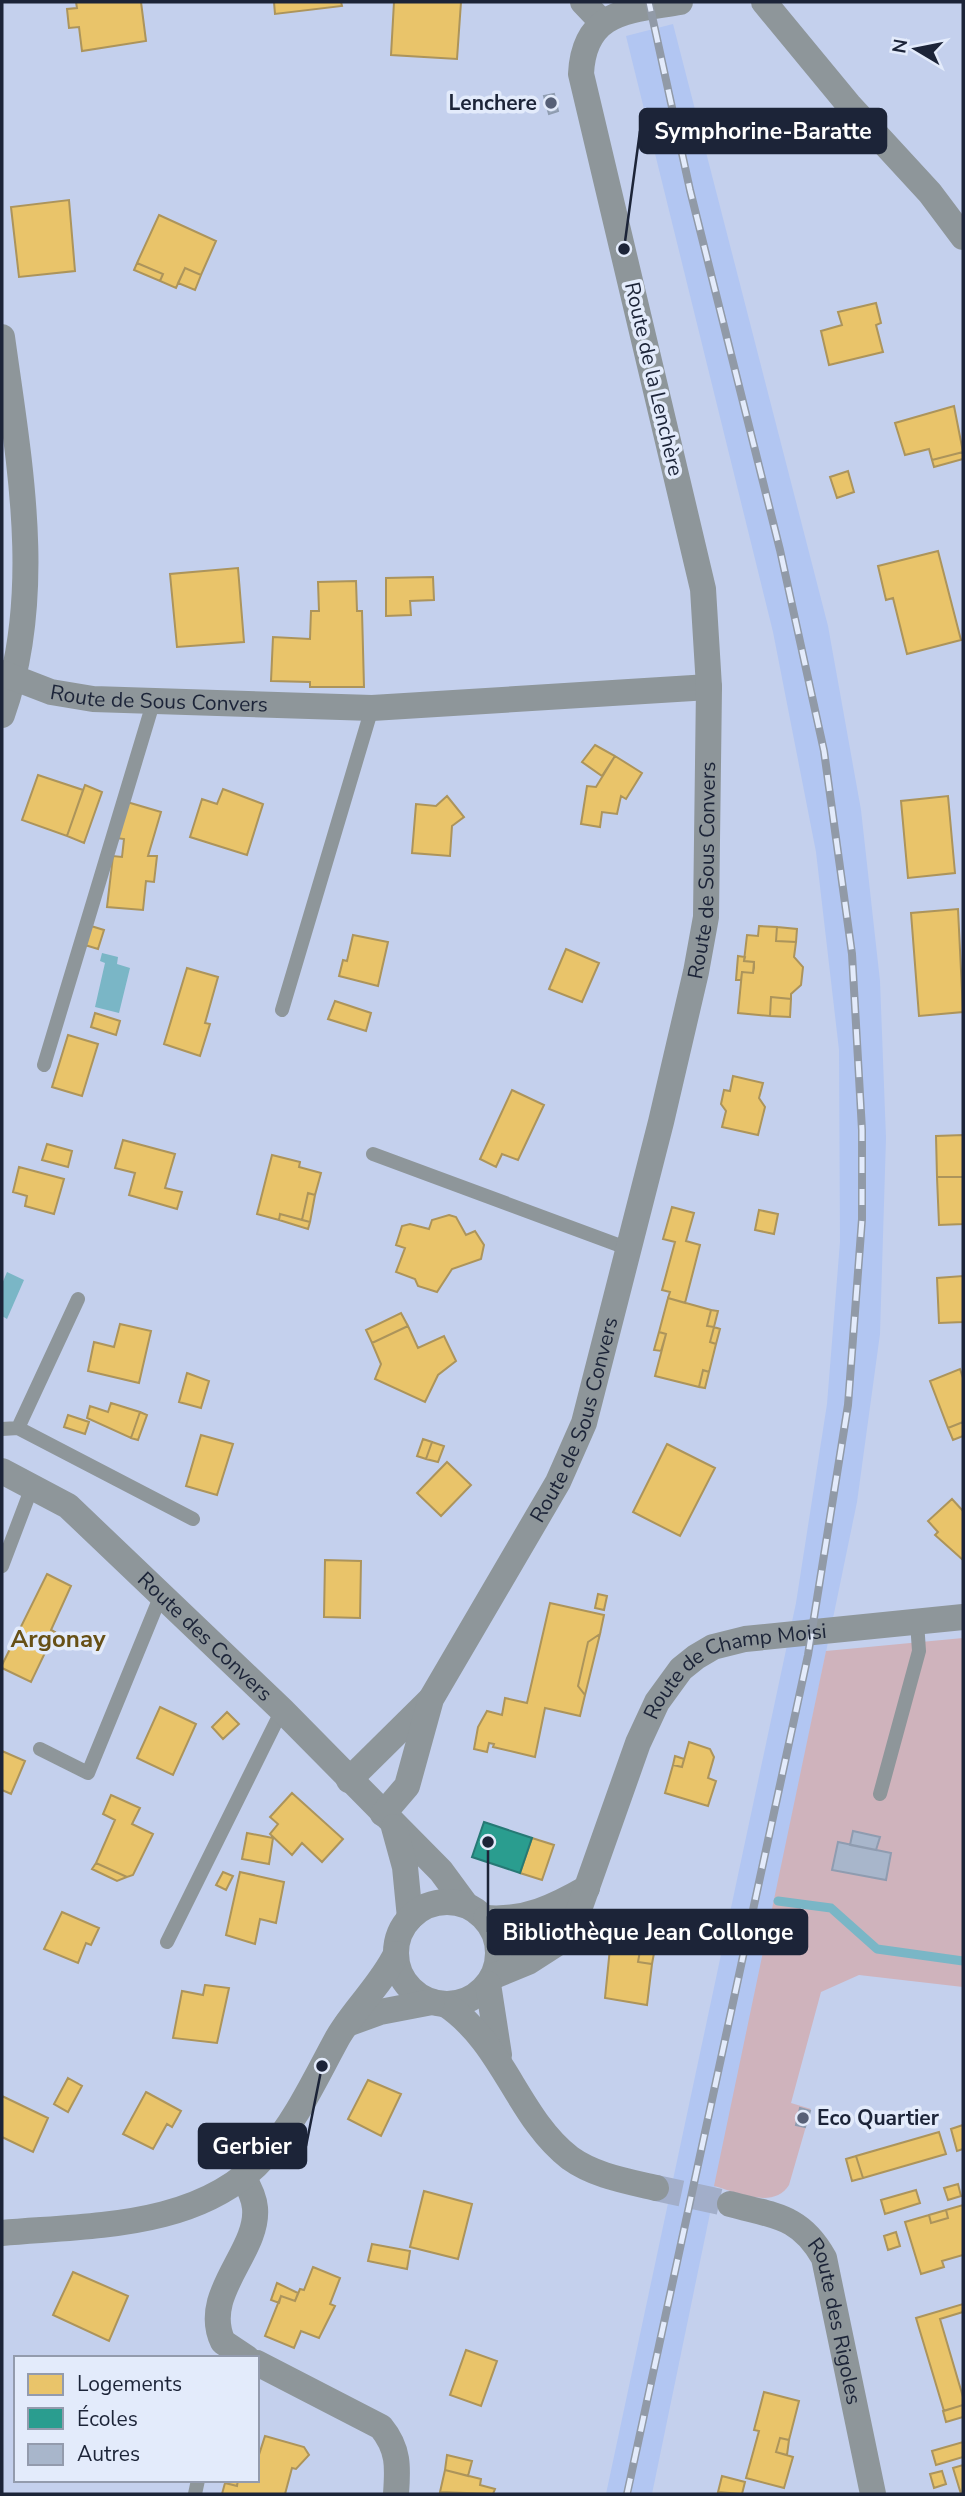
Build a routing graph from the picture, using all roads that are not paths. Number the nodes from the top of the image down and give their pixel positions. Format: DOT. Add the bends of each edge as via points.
graph roads {
  1 [pos="583,2"];
  2 [pos="680,2"];
  3 [pos="764,2"];
  4 [pos="602,22"];
  5 [pos="961,230"];
  6 [pos="2,337"];
  7 [pos="8,676"];
  8 [pos="709,687"];
  9 [pos="154,700"];
  10 [pos="372,708"];
  11 [pos="2,715"];
  12 [pos="282,1010"];
  13 [pos="44,1065"];
  14 [pos="373,1154"];
  15 [pos="629,1249"];
  16 [pos="78,1299"];
  17 [pos="18,1428"];
  18 [pos="2,1429"];
  19 [pos="2,1471"];
  20 [pos="32,1487"];
  21 [pos="193,1520"];
  22 [pos="2,1566"];
  23 [pos="161,1595"];
  24 [pos="963,1617"];
  25 [pos="917,1622"];
  26 [pos="431,1699"];
  27 [pos="282,1710"];
  28 [pos="40,1749"];
  29 [pos="349,1780"];
  30 [pos="880,1794"];
  31 [pos="388,1819"];
  32 [pos="587,1888"];
  33 [pos="476,1911"];
  34 [pos="410,1917"];
  35 [pos="167,1942"];
  36 [pos="396,1954"];
  37 [pos="491,1980"];
  38 [pos="439,2003"];
  39 [pos="346,2025"];
  40 [pos="500,2060"];
  41 [pos="243,2177"];
  42 [pos="656,2188"];
  43 [pos="730,2204"];
  44 [pos="2,2232"];
  45 [pos="235,2355"];
  46 [pos="259,2364"];
  47 [pos="396,2494"];
  48 [pos="873,2494"];
  1 -- 4 [label="street"];
  2 -- 4 [label="street" via="620,12"];
  3 -- 5 [label="street"];
  4 -- 8 [label="street, Route de la Lenchère" via="582,56 582,74 703,589"];
  6 -- 7 [label="street" via="19,454 25,557 23,636"];
  7 -- 9 [label="street, Route de Sous Convers" via="51,692 93,699"];
  7 -- 11 [label="street"];
  8 -- 10 [label="street, Route de Sous Convers"];
  8 -- 15 [label="street, Route de Sous Convers" via="709,859 702,944"];
  9 -- 10 [label="street, Route de Sous Convers"];
  9 -- 13 [label="lane"];
  10 -- 12 [label="lane"];
  14 -- 15 [label="lane"];
  15 -- 26 [label="street, Route de Sous Convers" via="593,1394 566,1467"];
  16 -- 17 [label="lane"];
  17 -- 18 [label="lane"];
  17 -- 21 [label="lane"];
  19 -- 20 [label="street, Route des Convers"];
  20 -- 22 [label="lane"];
  20 -- 23 [label="street, Route des Convers" via="68,1506"];
  23 -- 27 [label="street, Route des Convers"];
  23 -- 28 [label="lane" via="88,1773"];
  24 -- 25 [label="street, Route de Champ Moisi"];
  25 -- 30 [label="lane" via="919,1651"];
  25 -- 32 [label="street, Route de Champ Moisi" via="727,1643 681,1669 657,1702 638,1743"];
  26 -- 29 [label="street, Route de Sous Convers"];
  26 -- 31 [label="street, Route de Sous Convers" via="407,1786"];
  27 -- 29 [label="street, Route des Convers"];
  27 -- 35 [label="lane"];
  29 -- 31 [label="street, Route des Convers"];
  31 -- 33 [label="street, Route des Convers"];
  31 -- 34 [label="street, Route des Convers" via="405,1867"];
  32 -- 33 [label="street" via="550,1910 508,1920"];
  32 -- 37 [label="street, Route de Champ Moisi" via="570,1935"];
  33 -- 34 [label="street" via="444,1901 429,1904"];
  33 -- 37 [label="street" via="499,1946"];
  34 -- 36 [label="street"];
  36 -- 38 [label="street" via="409,1987"];
  36 -- 39 [label="street" via="388,1972"];
  37 -- 38 [label="street" via="472,1998"];
  37 -- 40 [label="street" via="493,2034"];
  38 -- 39 [label="street" via="380,2011"];
  38 -- 40 [label="street" via="461,2015"];
  39 -- 41 [label="street" via="286,2128"];
  40 -- 42 [label="street" via="529,2110 571,2158 605,2176"];
  41 -- 44 [label="street" via="213,2198 175,2211 108,2223"];
  41 -- 45 [label="street" via="256,2210 219,2302 217,2319 218,2332"];
  43 -- 48 [label="street, Route des Rigoles" via="793,2222 806,2230 824,2258"];
  46 -- 47 [label="street" via="381,2427 393,2441 399,2463"];
}
